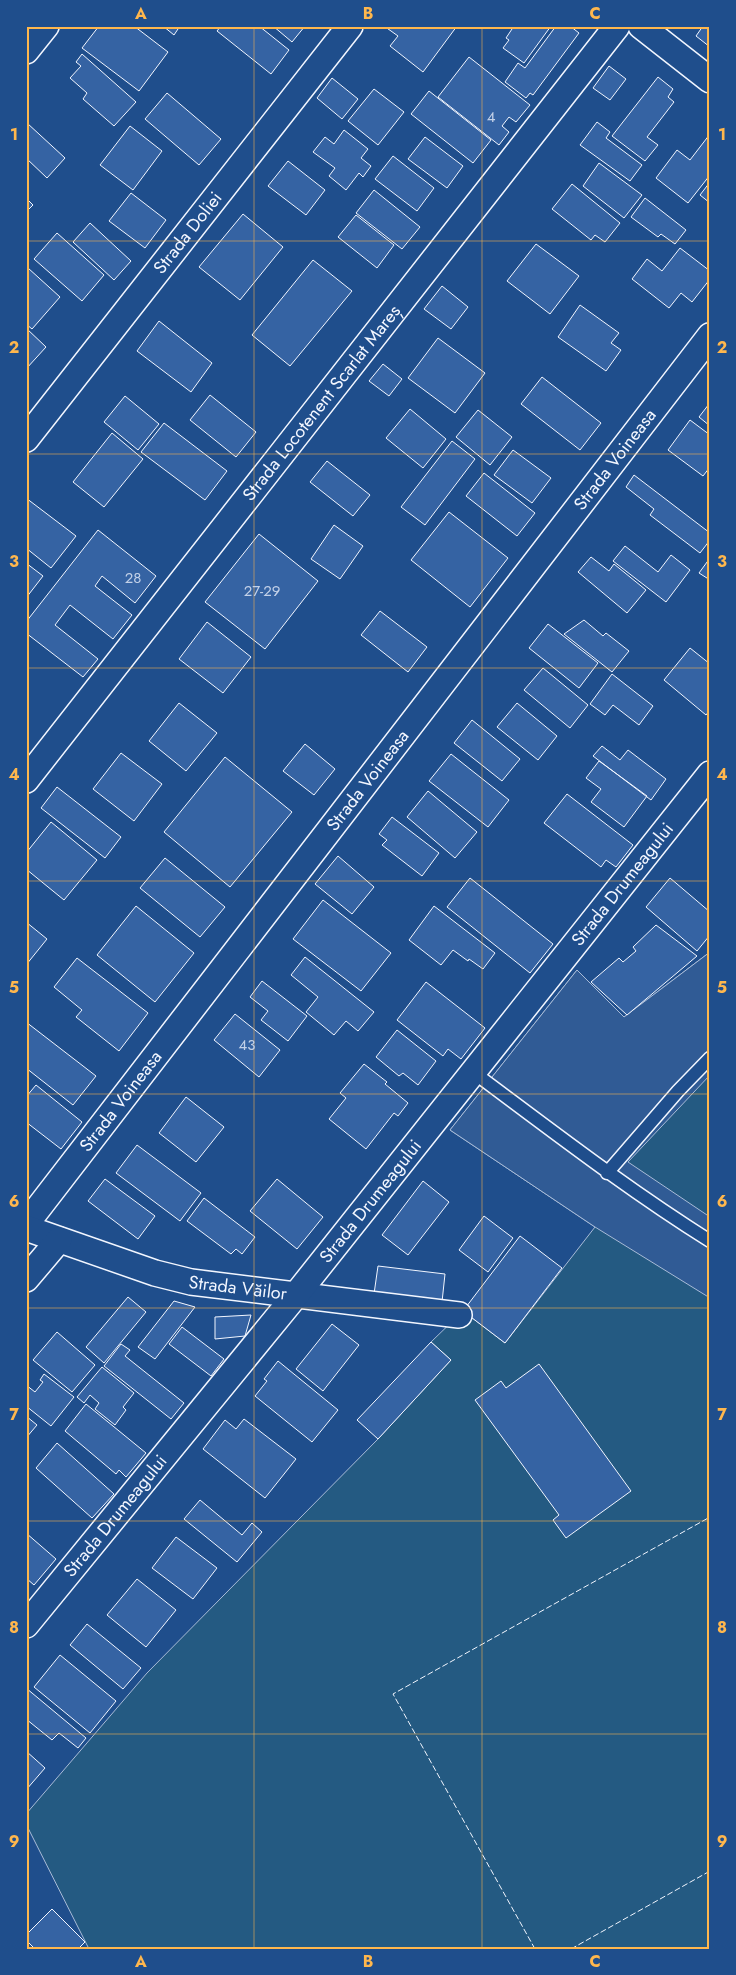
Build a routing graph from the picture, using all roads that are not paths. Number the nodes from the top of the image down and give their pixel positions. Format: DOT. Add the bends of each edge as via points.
graph roads {
  1 [pos="46,26"];
  2 [pos="350,26"];
  3 [pos="617,26"];
  4 [pos="641,26"];
  5 [pos="26,51"];
  6 [pos="710,80"];
  7 [pos="710,336"];
  8 [pos="26,439"];
  9 [pos="710,774"];
  10 [pos="26,780"];
  11 [pos="710,1058"];
  12 [pos="473,1072"];
  13 [pos="607,1173"];
  14 [pos="26,1224"];
  15 [pos="26,1228"];
  16 [pos="59,1240"];
  17 [pos="710,1241"];
  18 [pos="26,1278"];
  19 [pos="296,1295"];
  20 [pos="459,1315"];
  21 [pos="26,1625"];
  1 -- 5 [label="street"];
  2 -- 8 [label="street, Strada Doliei"];
  3 -- 10 [label="street, Strada Locotenent Scarlat Mareș"];
  4 -- 6 [label="street"];
  7 -- 14 [label="street, Strada Voineasa"];
  9 -- 12 [label="street, Strada Drumeagului"];
  11 -- 13 [label="lane"];
  12 -- 13 [label="lane"];
  12 -- 19 [label="street, Strada Drumeagului"];
  13 -- 17 [label="lane"];
  15 -- 16 [label="street, Strada Văilor"];
  16 -- 18 [label="street"];
  16 -- 19 [label="street, Strada Văilor" via="155,1273 192,1282"];
  19 -- 20 [label="street, Strada Văilor"];
  19 -- 21 [label="street, Strada Drumeagului"];
}
